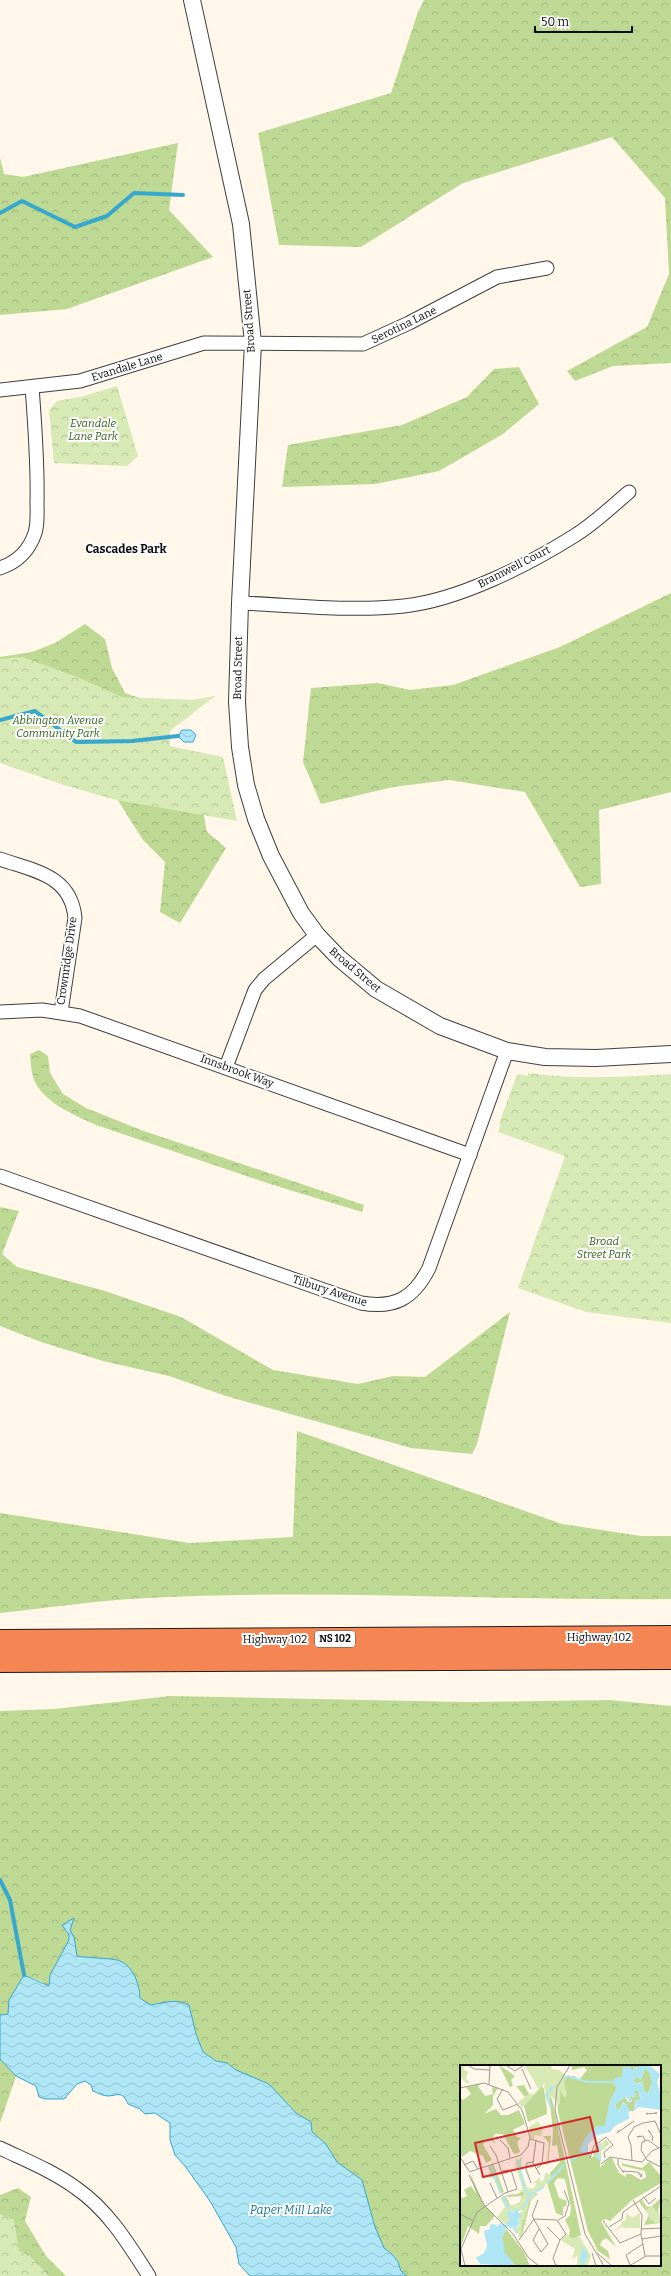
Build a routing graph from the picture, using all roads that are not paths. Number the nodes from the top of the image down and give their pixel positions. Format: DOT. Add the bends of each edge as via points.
graph roads {
  1 [pos="192,0"];
  2 [pos="548,268"];
  3 [pos="253,343"];
  4 [pos="32,387"];
  5 [pos="0,390"];
  6 [pos="629,492"];
  7 [pos="0,568"];
  8 [pos="240,603"];
  9 [pos="0,859"];
  10 [pos="316,935"];
  11 [pos="0,1012"];
  12 [pos="61,1012"];
  13 [pos="508,1051"];
  14 [pos="671,1054"];
  15 [pos="226,1067"];
  16 [pos="470,1155"];
  17 [pos="0,1176"];
  18 [pos="671,1637"];
  19 [pos="0,1641"];
  20 [pos="671,1658"];
  21 [pos="0,1661"];
  22 [pos="0,2148"];
  23 [pos="149,2276"];
  1 -- 3 [label="street, Broad Street" via="241,224"];
  2 -- 3 [label="street, Serotina Lane" via="497,277 363,344"];
  3 -- 4 [label="street, Evandale Lane" via="204,343 80,381"];
  3 -- 8 [label="street, Broad Street"];
  4 -- 5 [label="street, Evandale Lane"];
  4 -- 7 [label="street" via="38,456 36,531 21,557"];
  6 -- 8 [label="street, Bramwell Court" via="575,536 495,578 442,598 404,606 368,608"];
  8 -- 10 [label="street, Broad Street" via="237,702 246,785 271,856 290,896"];
  9 -- 12 [label="street, Crownridge Drive" via="51,877 68,894 73,905 75,918"];
  10 -- 13 [label="street, Broad Street" via="376,989 407,1008 440,1026"];
  10 -- 15 [label="street" via="264,979 255,990"];
  11 -- 12 [label="street, Innsbrook Way" via="22,1009"];
  12 -- 15 [label="street, Innsbrook Way" via="80,1016"];
  13 -- 14 [label="street, Broad Street" via="545,1057 600,1058"];
  13 -- 16 [label="street, Tilbury Avenue"];
  15 -- 16 [label="street, Innsbrook Way"];
  16 -- 17 [label="street, Tilbury Avenue" via="425,1278 412,1294 394,1303 383,1305 361,1303"];
  18 -- 19 [label="highway, Highway 102 / NS 102"];
  20 -- 21 [label="highway, Highway 102 / NS 102"];
  22 -- 23 [label="street" via="69,2184 93,2202 119,2230"];
}
